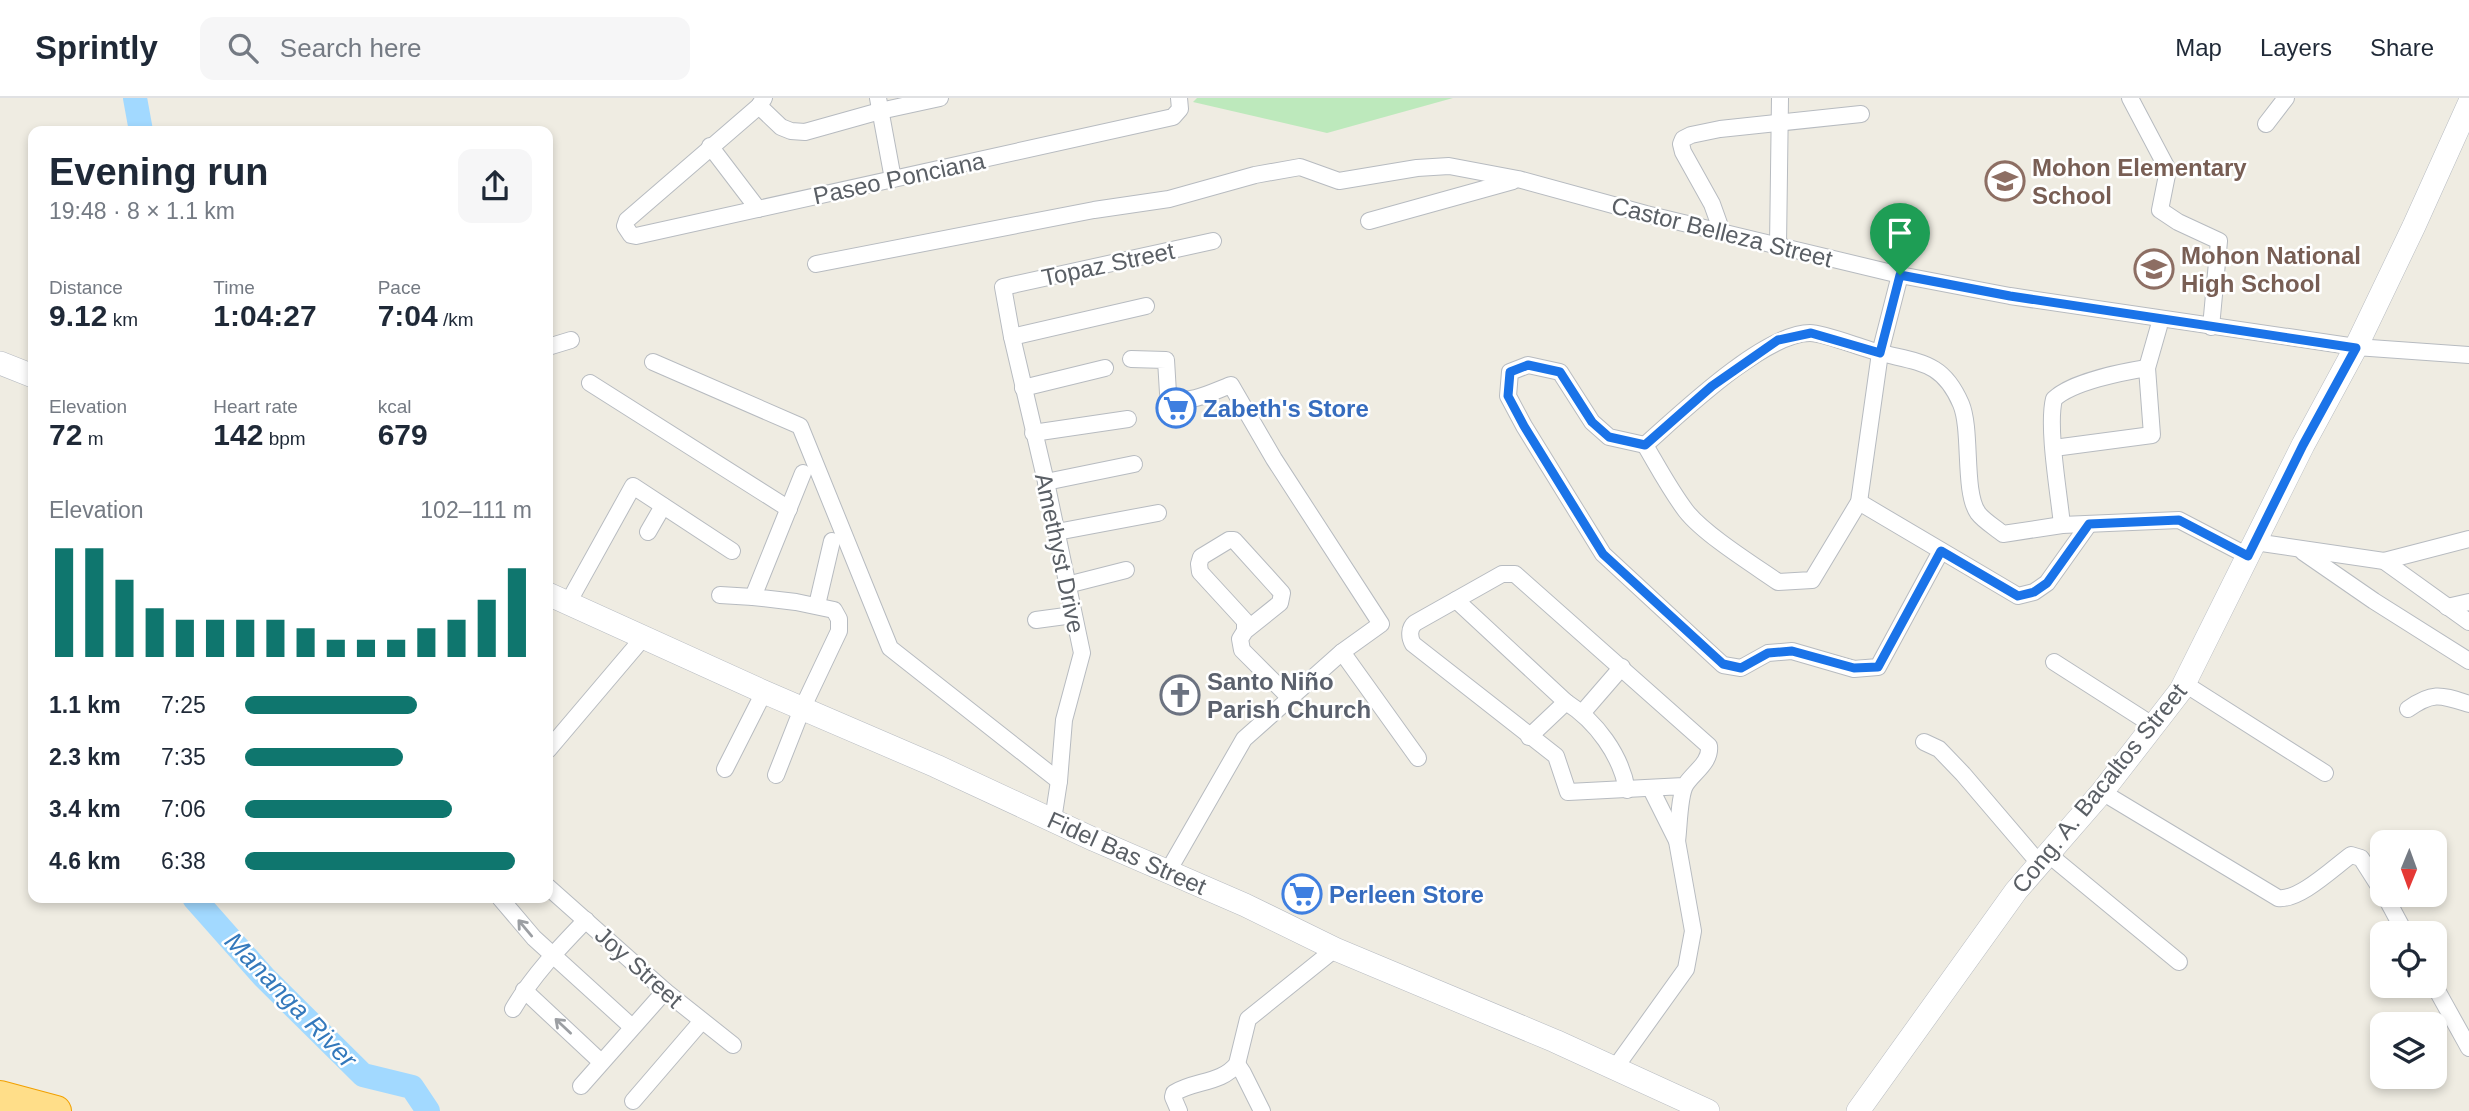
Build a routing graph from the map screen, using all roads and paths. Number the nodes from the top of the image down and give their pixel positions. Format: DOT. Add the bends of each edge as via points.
graph roads {
  1 [pos="940,98"];
  2 [pos="1179,98"];
  3 [pos="1780,98"];
  4 [pos="2130,98"];
  5 [pos="2286,98"];
  6 [pos="761,102"];
  7 [pos="879,104"];
  8 [pos="2469,104"];
  9 [pos="1861,114"];
  10 [pos="1780,123"];
  11 [pos="2266,124"];
  12 [pos="710,146"];
  13 [pos="893,179"];
  14 [pos="1518,179"];
  15 [pos="758,209"];
  16 [pos="1369,221"];
  17 [pos="1722,232"];
  18 [pos="1213,241"];
  19 [pos="1778,246"];
  20 [pos="816,264"];
  21 [pos="1900,275"];
  22 [pos="1003,287"];
  23 [pos="1146,306"];
  24 [pos="2159,326"];
  25 [pos="2211,327"];
  26 [pos="1012,337"];
  27 [pos="571,340"];
  28 [pos="553,345"];
  29 [pos="2356,348"];
  30 [pos="1880,353"];
  31 [pos="2469,355"];
  32 [pos="1132,359"];
  33 [pos="653,362"];
  34 [pos="0,363"];
  35 [pos="1105,368"];
  36 [pos="2147,368"];
  37 [pos="28,374"];
  38 [pos="590,383"];
  39 [pos="1023,388"];
  40 [pos="1128,419"];
  41 [pos="1033,433"];
  42 [pos="1645,445"];
  43 [pos="2054,449"];
  44 [pos="1134,464"];
  45 [pos="803,473"];
  46 [pos="1046,482"];
  47 [pos="1859,502"];
  48 [pos="663,506"];
  49 [pos="789,509"];
  50 [pos="1158,513"];
  51 [pos="2089,524"];
  52 [pos="2062,526"];
  53 [pos="648,532"];
  54 [pos="1057,532"];
  55 [pos="2469,539"];
  56 [pos="832,541"];
  57 [pos="2251,549"];
  58 [pos="2301,550"];
  59 [pos="732,551"];
  60 [pos="1941,551"];
  61 [pos="2384,561"];
  62 [pos="1126,570"];
  63 [pos="1067,585"];
  64 [pos="720,595"];
  65 [pos="753,597"];
  66 [pos="558,599"];
  67 [pos="1456,600"];
  68 [pos="2469,602"];
  69 [pos="817,605"];
  70 [pos="2447,607"];
  71 [pos="1073,615"];
  72 [pos="1036,620"];
  73 [pos="2469,622"];
  74 [pos="1245,631"];
  75 [pos="643,638"];
  76 [pos="1342,652"];
  77 [pos="2469,661"];
  78 [pos="2054,662"];
  79 [pos="1622,667"];
  80 [pos="2185,684"];
  81 [pos="764,692"];
  82 [pos="1289,697"];
  83 [pos="1566,702"];
  84 [pos="2469,704"];
  85 [pos="802,709"];
  86 [pos="2408,709"];
  87 [pos="1583,712"];
  88 [pos="2154,726"];
  89 [pos="1529,737"];
  90 [pos="553,740"];
  91 [pos="1924,742"];
  92 [pos="1418,758"];
  93 [pos="725,769"];
  94 [pos="2325,773"];
  95 [pos="776,775"];
  96 [pos="1059,781"];
  97 [pos="1684,786"];
  98 [pos="1650,789"];
  99 [pos="1627,790"];
  100 [pos="2102,792"];
  101 [pos="1053,820"];
  102 [pos="1677,841"];
  103 [pos="2043,858"];
  104 [pos="2370,872"];
  105 [pos="1167,873"];
  106 [pos="553,891"];
  107 [pos="504,903"];
  108 [pos="586,920"];
  109 [pos="1335,949"];
  110 [pos="552,955"];
  111 [pos="2179,962"];
  112 [pos="524,990"];
  113 [pos="665,991"];
  114 [pos="2441,998"];
  115 [pos="513,1009"];
  116 [pos="701,1022"];
  117 [pos="632,1027"];
  118 [pos="733,1045"];
  119 [pos="2469,1048"];
  120 [pos="601,1062"];
  121 [pos="1237,1064"];
  122 [pos="1615,1068"];
  123 [pos="581,1086"];
  124 [pos="0,1096"];
  125 [pos="633,1101"];
  126 [pos="56,1111"];
  127 [pos="1179,1111"];
  128 [pos="1262,1111"];
  129 [pos="1708,1111"];
  130 [pos="1858,1111"];
  1 -- 7 [label="street"];
  2 -- 13 [label="street, Paseo Ponciana" via="1180,109 1173,117"];
  3 -- 10 [label="street"];
  4 -- 25 [label="street" via="2168,170 2160,210 2219,241"];
  5 -- 11 [label="street"];
  6 -- 7 [label="street" via="781,127 806,132"];
  6 -- 12 [label="street"];
  7 -- 13 [label="street"];
  8 -- 29 [label="street, Cong. A. Bacaltos Street"];
  9 -- 10 [label="street"];
  10 -- 17 [label="street" via="1720,129 1681,142"];
  10 -- 19 [label="street"];
  12 -- 15 [label="street"];
  12 -- 15 [label="street, Paseo Ponciana" via="627,220 627,231 636,236"];
  13 -- 15 [label="street, Paseo Ponciana"];
  14 -- 16 [label="street"];
  14 -- 17 [label="street, Castor Belleza Street"];
  14 -- 20 [label="street, Castor Belleza Street" via="1449,166 1339,181 1300,167 1169,199"];
  17 -- 19 [label="street, Castor Belleza Street"];
  18 -- 22 [label="street, Topaz Street"];
  19 -- 21 [label="street, Castor Belleza Street"];
  21 -- 25 [label="street, Castor Belleza Street"];
  21 -- 30 [label="street"];
  22 -- 26 [label="street, Amethyst Drive"];
  23 -- 26 [label="street"];
  24 -- 36 [label="street"];
  25 -- 29 [label="street, Castor Belleza Street"];
  26 -- 39 [label="street, Amethyst Drive"];
  27 -- 28 [label="street"];
  29 -- 31 [label="street, Castor Belleza Street"];
  29 -- 57 [label="street, Cong. A. Bacaltos Street"];
  30 -- 42 [label="street" via="1811,333 1778,340 1712,386"];
  30 -- 47 [label="street"];
  30 -- 52 [label="street" via="1915,360 1944,374 1962,406 1978,513 2003,534"];
  32 -- 76 [label="street" via="1166,360 1168,393 1175,401 1231,385 1381,624"];
  33 -- 96 [label="street" via="800,426 890,648"];
  34 -- 37 [label="street"];
  35 -- 39 [label="street"];
  36 -- 43 [label="street" via="2120,373 2054,399"];
  36 -- 43 [label="street" via="2151,435"];
  38 -- 49 [label="street"];
  39 -- 41 [label="street, Amethyst Drive"];
  40 -- 41 [label="street"];
  41 -- 46 [label="street, Amethyst Drive"];
  42 -- 47 [label="street" via="1687,513 1777,582 1812,580"];
  42 -- 60 [label="street" via="1609,437 1592,422 1560,372 1528,365 1510,372 1508,396 1518,416 1603,554 1723,664 1741,668 1768,653 1792,651 1854,668 1878,667"];
  43 -- 52 [label="street"];
  44 -- 46 [label="street"];
  45 -- 49 [label="street"];
  46 -- 54 [label="street, Amethyst Drive"];
  47 -- 60 [label="street"];
  48 -- 53 [label="street"];
  48 -- 59 [label="street"];
  48 -- 66 [label="street" via="633,486"];
  49 -- 65 [label="street"];
  50 -- 54 [label="street"];
  51 -- 52 [label="street"];
  51 -- 57 [label="street" via="2179,520"];
  51 -- 60 [label="street" via="2047,583 2018,596"];
  54 -- 63 [label="street, Amethyst Drive"];
  55 -- 61 [label="street"];
  56 -- 69 [label="street"];
  57 -- 58 [label="street"];
  57 -- 80 [label="street, Cong. A. Bacaltos Street"];
  58 -- 61 [label="street"];
  58 -- 77 [label="street"];
  61 -- 70 [label="street"];
  62 -- 63 [label="street"];
  63 -- 71 [label="street, Amethyst Drive"];
  64 -- 65 [label="street"];
  65 -- 69 [label="street"];
  66 -- 75 [label="street, Fidel Bas Street"];
  67 -- 79 [label="street" via="1502,574 1515,574"];
  67 -- 83 [label="street"];
  67 -- 89 [label="street" via="1413,625 1412,641"];
  68 -- 70 [label="street"];
  69 -- 85 [label="street" via="834,610 839,631"];
  70 -- 73 [label="street"];
  71 -- 72 [label="street"];
  71 -- 96 [label="street, Amethyst Drive" via="1082,653 1064,720"];
  74 -- 74 [label="street" via="1245,621 1200,572 1199,565 1201,557 1234,540 1282,593 1280,603"];
  74 -- 82 [label="street" via="1240,639 1242,650"];
  75 -- 81 [label="street, Fidel Bas Street"];
  75 -- 90 [label="street"];
  76 -- 82 [label="street"];
  76 -- 92 [label="street"];
  78 -- 88 [label="street"];
  79 -- 87 [label="street"];
  79 -- 97 [label="street" via="1709,746 1700,769"];
  80 -- 88 [label="street, Cong. A. Bacaltos Street"];
  80 -- 94 [label="street"];
  81 -- 85 [label="street, Fidel Bas Street"];
  81 -- 93 [label="street"];
  82 -- 105 [label="street" via="1244,739"];
  83 -- 87 [label="street"];
  83 -- 89 [label="street"];
  84 -- 86 [label="street" via="2440,695 2425,697"];
  85 -- 95 [label="street"];
  85 -- 101 [label="street, Fidel Bas Street"];
  87 -- 99 [label="street" via="1616,757"];
  88 -- 100 [label="street, Cong. A. Bacaltos Street"];
  89 -- 99 [label="street" via="1556,756 1568,792"];
  91 -- 103 [label="street" via="1939,749"];
  96 -- 101 [label="street, Amethyst Drive"];
  97 -- 98 [label="street"];
  97 -- 102 [label="street"];
  98 -- 99 [label="street"];
  98 -- 102 [label="street"];
  100 -- 103 [label="street, Cong. A. Bacaltos Street"];
  100 -- 104 [label="street" via="2278,898 2299,893 2350,855 2361,858"];
  101 -- 105 [label="street, Fidel Bas Street"];
  102 -- 122 [label="street" via="1693,932 1688,961"];
  103 -- 111 [label="street"];
  103 -- 130 [label="street, Cong. A. Bacaltos Street"];
  105 -- 109 [label="street, Fidel Bas Street"];
  106 -- 108 [label="street, Joy Street"];
  110 -- 107 [label="street, one-way"];
  108 -- 110 [label="street"];
  108 -- 113 [label="street, Joy Street"];
  109 -- 121 [label="street" via="1248,1019"];
  109 -- 122 [label="street, Fidel Bas Street"];
  110 -- 112 [label="street"];
  110 -- 117 [label="street"];
  112 -- 115 [label="street"];
  120 -- 112 [label="street, one-way"];
  113 -- 116 [label="street, Joy Street"];
  113 -- 117 [label="street"];
  114 -- 119 [label="street"];
  116 -- 118 [label="street, Joy Street"];
  116 -- 125 [label="street"];
  117 -- 120 [label="street"];
  120 -- 123 [label="street"];
  121 -- 127 [label="street" via="1218,1079 1174,1093"];
  121 -- 128 [label="street"];
  122 -- 129 [label="street, Fidel Bas Street"];
  124 -- 126 [label="highway"];
}
